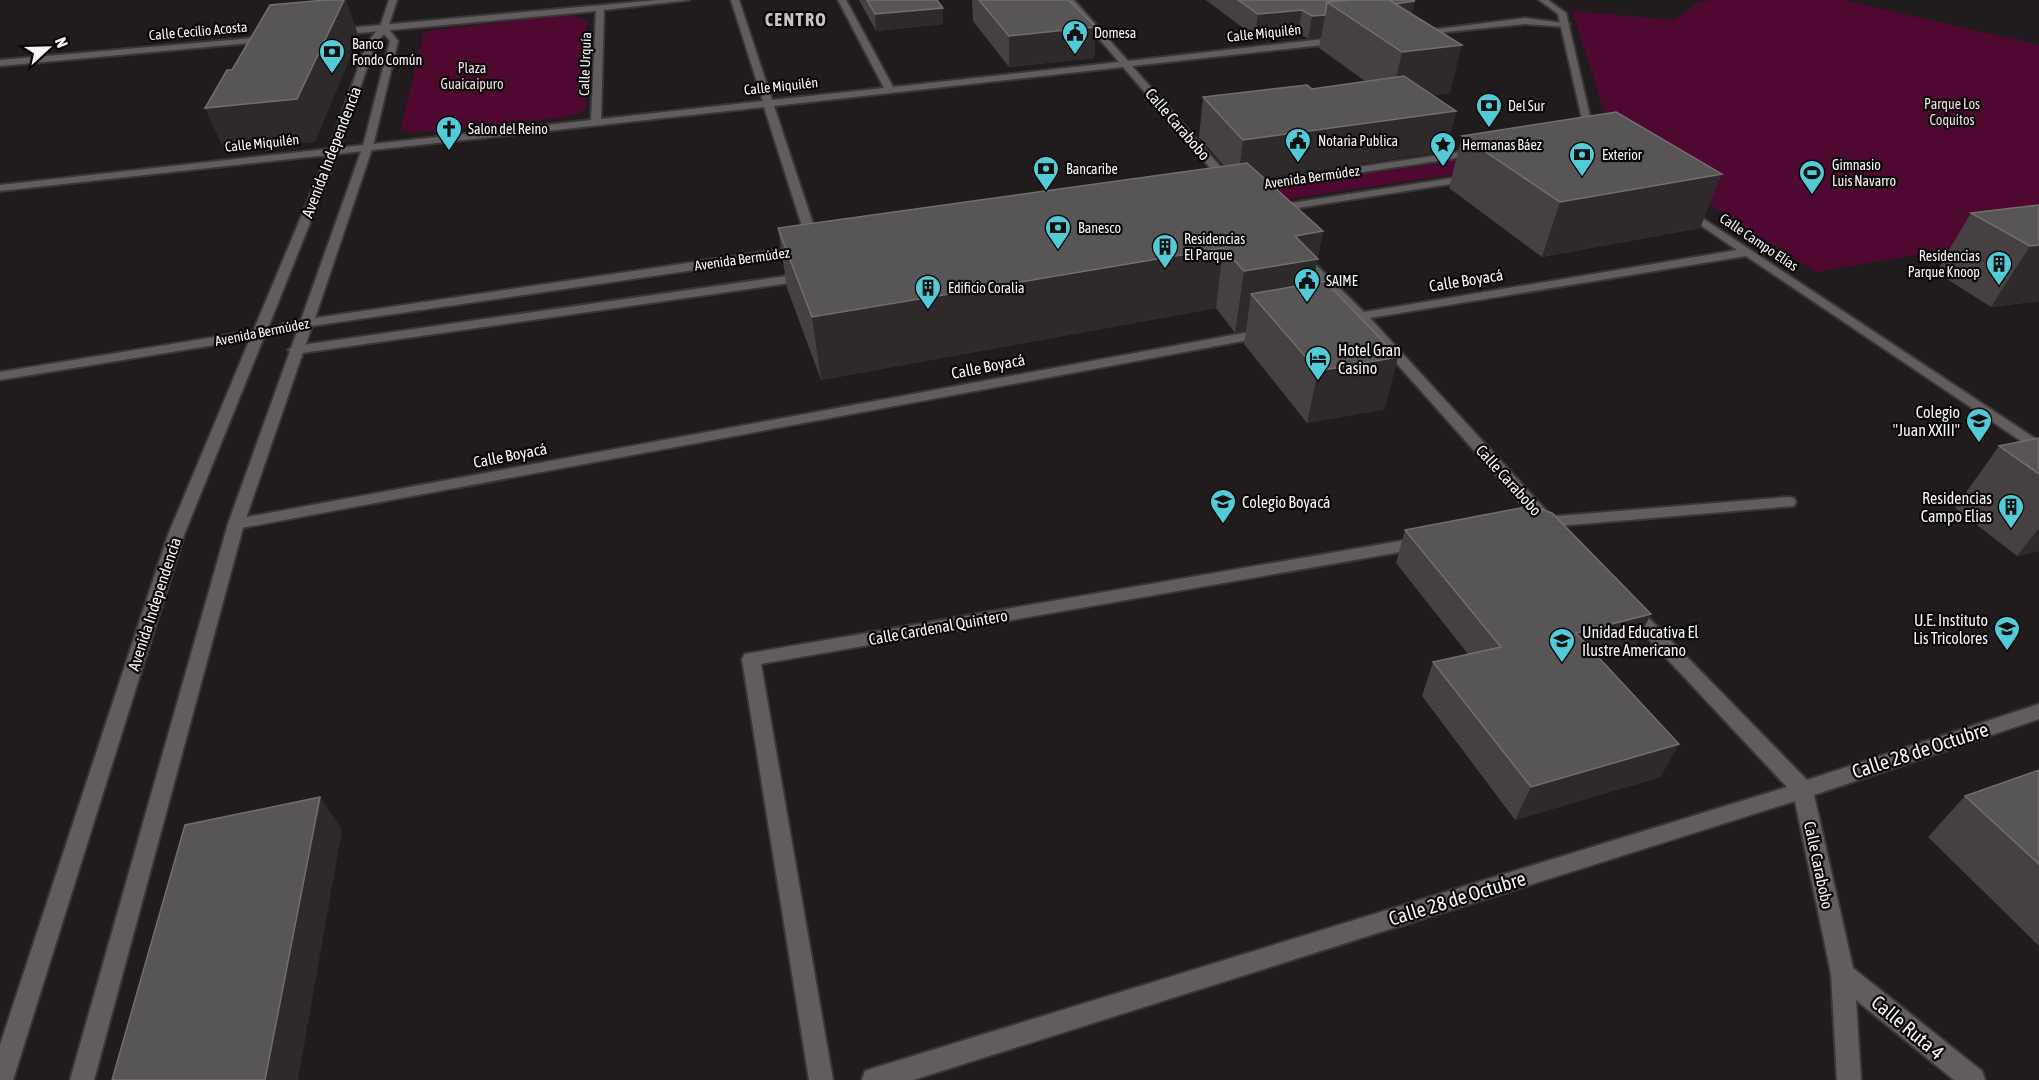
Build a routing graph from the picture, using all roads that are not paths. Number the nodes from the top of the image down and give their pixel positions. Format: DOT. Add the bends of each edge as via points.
graph roads {
  1 [pos="393,0"];
  2 [pos="685,0"];
  3 [pos="735,0"];
  4 [pos="842,0"];
  5 [pos="1070,0"];
  6 [pos="1544,0"];
  7 [pos="600,8"];
  8 [pos="1566,24"];
  9 [pos="384,28"];
  10 [pos="326,33"];
  11 [pos="1408,33"];
  12 [pos="280,38"];
  13 [pos="1349,39"];
  14 [pos="0,63"];
  15 [pos="1126,63"];
  16 [pos="890,89"];
  17 [pos="770,102"];
  18 [pos="596,122"];
  19 [pos="1591,138"];
  20 [pos="368,146"];
  21 [pos="334,150"];
  22 [pos="1489,151"];
  23 [pos="1480,177"];
  24 [pos="0,188"];
  25 [pos="1229,190"];
  26 [pos="1669,200"];
  27 [pos="1256,212"];
  28 [pos="1288,244"];
  29 [pos="1748,252"];
  30 [pos="817,275"];
  31 [pos="1360,316"];
  32 [pos="1325,322"];
  33 [pos="305,323"];
  34 [pos="1278,331"];
  35 [pos="258,334"];
  36 [pos="294,350"];
  37 [pos="0,375"];
  38 [pos="2039,448"];
  39 [pos="1788,502"];
  40 [pos="1546,522"];
  41 [pos="236,524"];
  42 [pos="1523,526"];
  43 [pos="1563,539"];
  44 [pos="1441,540"];
  45 [pos="1621,599"];
  46 [pos="2039,711"];
  47 [pos="1803,790"];
  48 [pos="1843,974"];
  49 [pos="1,1080"];
  50 [pos="82,1080"];
  51 [pos="821,1080"];
  52 [pos="874,1080"];
  53 [pos="1849,1080"];
  54 [pos="1973,1080"];
  1 -- 9 [label="street"];
  2 -- 7 [label="street"];
  3 -- 17 [label="street"];
  4 -- 16 [label="street"];
  5 -- 15 [label="street, Calle Carabobo"];
  6 -- 8 [label="street" via="1562,13"];
  7 -- 9 [label="street"];
  7 -- 18 [label="street, Calle Urquía"];
  8 -- 11 [label="street" via="1525,21"];
  8 -- 19 [label="street"];
  9 -- 10 [label="street"];
  9 -- 20 [label="street, Avenida Independencia" via="394,41"];
  9 -- 21 [label="street, Avenida Independencia" via="371,43"];
  12 -- 14 [label="street, Calle Cecilio Acosta"];
  13 -- 15 [label="street, Calle Miquilén"];
  15 -- 16 [label="street, Calle Miquilén"];
  15 -- 25 [label="street, Calle Carabobo"];
  16 -- 17 [label="street, Calle Miquilén"];
  17 -- 18 [label="street, Calle Miquilén"];
  17 -- 33 [label="street, Avenida Bermúdez" via="821,247"];
  18 -- 20 [label="street, Calle Miquilén"];
  20 -- 21 [label="street, Calle Miquilén"];
  20 -- 33 [label="street, Avenida Independencia"];
  21 -- 24 [label="street, Calle Miquilén"];
  21 -- 35 [label="street, Avenida Independencia"];
  22 -- 25 [label="street, Avenida Bermúdez"];
  23 -- 27 [label="street, Avenida Bermúdez"];
  26 -- 29 [label="street, Calle Campo Elías"];
  28 -- 31 [label="street, Calle Carabobo"];
  29 -- 31 [label="street, Calle Boyacá"];
  29 -- 38 [label="street, Calle Campo Elías"];
  30 -- 36 [label="street, Avenida Bermúdez"];
  31 -- 32 [label="street, Calle Boyacá"];
  31 -- 40 [label="street, Calle Carabobo"];
  33 -- 35 [label="street, Avenida Bermúdez"];
  33 -- 36 [label="street, Avenida Independencia"];
  34 -- 41 [label="street, Calle Boyacá"];
  35 -- 37 [label="street, Avenida Bermúdez"];
  35 -- 49 [label="street, Avenida Independencia" via="176,536"];
  36 -- 41 [label="street, Avenida Independencia"];
  39 -- 40 [label="street"];
  40 -- 42 [label="street"];
  40 -- 43 [label="street, Calle Carabobo"];
  41 -- 50 [label="street, Avenida Independencia"];
  44 -- 51 [label="street, Calle Cardenal Quintero" via="751,659"];
  45 -- 47 [label="street"];
  46 -- 47 [label="street, Calle 28 de Octubre"];
  47 -- 48 [label="street, Calle Carabobo"];
  47 -- 52 [label="street, Calle 28 de Octubre"];
  48 -- 53 [label="street, Calle Carabobo"];
  48 -- 54 [label="street, Calle Ruta 4"];
}
